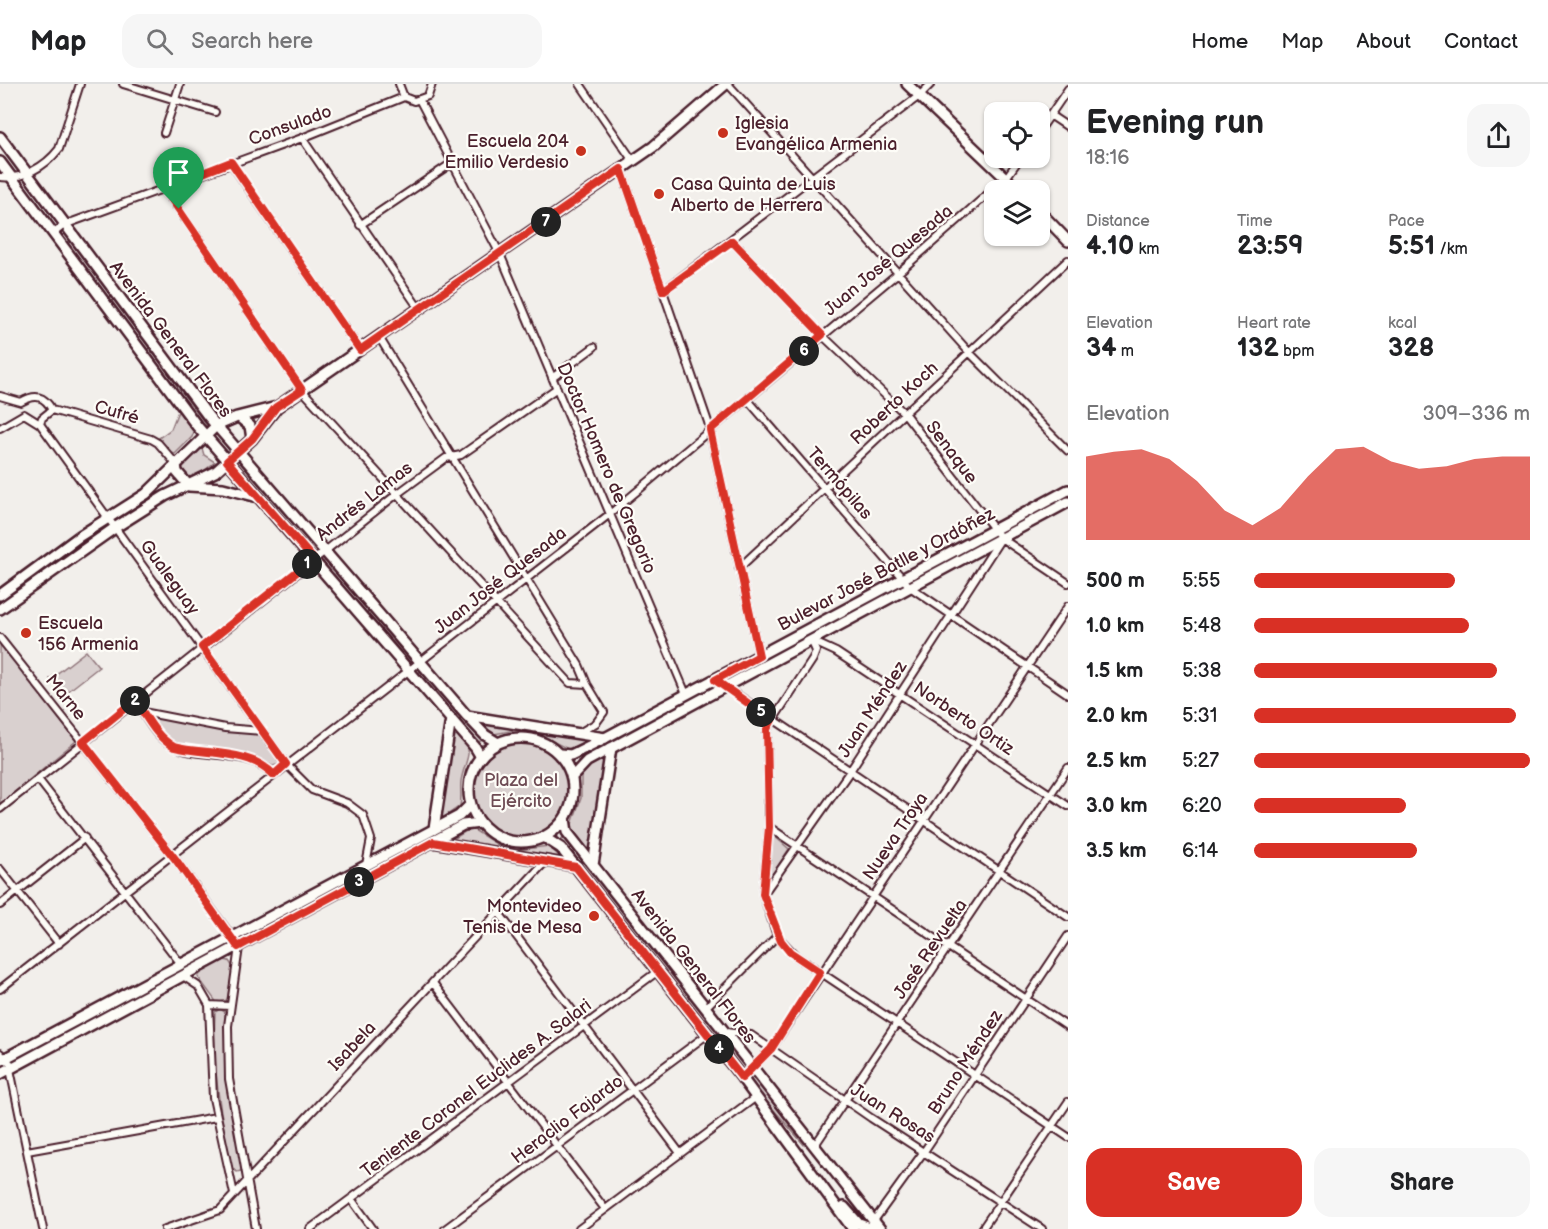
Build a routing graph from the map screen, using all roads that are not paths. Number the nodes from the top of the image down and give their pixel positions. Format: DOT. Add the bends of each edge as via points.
graph roads {
  1 [pos="80,84"];
  2 [pos="123,84"];
  3 [pos="180,84"];
  4 [pos="399,84"];
  5 [pos="432,84"];
  6 [pos="580,84"];
  7 [pos="727,84"];
  8 [pos="907,84"];
  9 [pos="931,84"];
  10 [pos="1068,89"];
  11 [pos="919,96"];
  12 [pos="404,97"];
  13 [pos="175,100"];
  14 [pos="420,101"];
  15 [pos="215,112"];
  16 [pos="1050,114"];
  17 [pos="1068,127"];
  18 [pos="164,133"];
  19 [pos="0,137"];
  20 [pos="302,138"];
  21 [pos="633,161"];
  22 [pos="0,162"];
  23 [pos="231,162"];
  24 [pos="452,163"];
  25 [pos="1013,168"];
  26 [pos="621,169"];
  27 [pos="26,174"];
  28 [pos="0,177"];
  29 [pos="12,178"];
  30 [pos="813,178"];
  31 [pos="1006,178"];
  32 [pos="164,188"];
  33 [pos="1050,222"];
  34 [pos="64,225"];
  35 [pos="360,225"];
  36 [pos="53,234"];
  37 [pos="732,241"];
  38 [pos="1068,241"];
  39 [pos="500,254"];
  40 [pos="1068,261"];
  41 [pos="898,273"];
  42 [pos="663,291"];
  43 [pos="420,310"];
  44 [pos="822,335"];
  45 [pos="379,337"];
  46 [pos="594,347"];
  47 [pos="360,350"];
  48 [pos="969,352"];
  49 [pos="552,378"];
  50 [pos="557,388"];
  51 [pos="302,390"];
  52 [pos="0,396"];
  53 [pos="747,399"];
  54 [pos="21,402"];
  55 [pos="276,407"];
  56 [pos="52,410"];
  57 [pos="24,414"];
  58 [pos="905,414"];
  59 [pos="239,417"];
  60 [pos="40,424"];
  61 [pos="216,426"];
  62 [pos="0,428"];
  63 [pos="710,430"];
  64 [pos="205,435"];
  65 [pos="252,439"];
  66 [pos="238,451"];
  67 [pos="1068,451"];
  68 [pos="453,456"];
  69 [pos="227,461"];
  70 [pos="176,464"];
  71 [pos="189,486"];
  72 [pos="825,489"];
  73 [pos="1068,490"];
  74 [pos="397,494"];
  75 [pos="260,498"];
  76 [pos="1068,502"];
  77 [pos="611,513"];
  78 [pos="108,517"];
  79 [pos="116,527"];
  80 [pos="994,530"];
  81 [pos="1001,538"];
  82 [pos="325,550"];
  83 [pos="313,559"];
  84 [pos="740,568"];
  85 [pos="527,579"];
  86 [pos="902,579"];
  87 [pos="1068,583"];
  88 [pos="910,587"];
  89 [pos="0,595"];
  90 [pos="497,603"];
  91 [pos="1068,606"];
  92 [pos="0,609"];
  93 [pos="950,617"];
  94 [pos="0,638"];
  95 [pos="811,640"];
  96 [pos="202,647"];
  97 [pos="759,656"];
  98 [pos="420,660"];
  99 [pos="1027,667"];
  100 [pos="408,669"];
  101 [pos="715,680"];
  102 [pos="587,684"];
  103 [pos="725,687"];
  104 [pos="686,694"];
  105 [pos="900,694"];
  106 [pos="1068,694"];
  107 [pos="135,700"];
  108 [pos="143,712"];
  109 [pos="467,716"];
  110 [pos="451,719"];
  111 [pos="772,720"];
  112 [pos="262,731"];
  113 [pos="579,733"];
  114 [pos="605,738"];
  115 [pos="83,742"];
  116 [pos="498,743"];
  117 [pos="975,744"];
  118 [pos="610,748"];
  119 [pos="560,754"];
  120 [pos="481,757"];
  121 [pos="286,764"];
  122 [pos="1068,768"];
  123 [pos="850,771"];
  124 [pos="274,775"];
  125 [pos="572,777"];
  126 [pos="38,779"];
  127 [pos="1051,794"];
  128 [pos="471,804"];
  129 [pos="1068,806"];
  130 [pos="0,809"];
  131 [pos="565,819"];
  132 [pos="924,821"];
  133 [pos="480,823"];
  134 [pos="769,827"];
  135 [pos="434,829"];
  136 [pos="544,837"];
  137 [pos="85,838"];
  138 [pos="433,842"];
  139 [pos="797,847"];
  140 [pos="170,854"];
  141 [pos="546,861"];
  142 [pos="366,865"];
  143 [pos="593,865"];
  144 [pos="576,867"];
  145 [pos="0,869"];
  146 [pos="1000,872"];
  147 [pos="17,891"];
  148 [pos="125,891"];
  149 [pos="763,894"];
  150 [pos="872,897"];
  151 [pos="0,905"];
  152 [pos="499,913"];
  153 [pos="1068,917"];
  154 [pos="232,936"];
  155 [pos="777,936"];
  156 [pos="1068,936"];
  157 [pos="58,944"];
  158 [pos="238,947"];
  159 [pos="949,947"];
  160 [pos="181,964"];
  161 [pos="658,971"];
  162 [pos="820,972"];
  163 [pos="183,976"];
  164 [pos="433,983"];
  165 [pos="0,989"];
  166 [pos="1025,998"];
  167 [pos="209,1005"];
  168 [pos="230,1006"];
  169 [pos="706,1007"];
  170 [pos="898,1023"];
  171 [pos="584,1026"];
  172 [pos="1068,1027"];
  173 [pos="725,1032"];
  174 [pos="708,1034"];
  175 [pos="771,1049"];
  176 [pos="2,1057"];
  177 [pos="10,1069"];
  178 [pos="753,1069"];
  179 [pos="0,1074"];
  180 [pos="975,1074"];
  181 [pos="742,1078"];
  182 [pos="508,1083"];
  183 [pos="632,1090"];
  184 [pos="756,1097"];
  185 [pos="846,1101"];
  186 [pos="1068,1102"];
  187 [pos="216,1117"];
  188 [pos="1052,1126"];
  189 [pos="1068,1137"];
  190 [pos="814,1145"];
  191 [pos="556,1146"];
  192 [pos="925,1150"];
  193 [pos="27,1151"];
  194 [pos="680,1153"];
  195 [pos="247,1181"];
  196 [pos="821,1185"];
  197 [pos="234,1194"];
  198 [pos="352,1200"];
  199 [pos="1000,1201"];
  200 [pos="605,1209"];
  201 [pos="871,1227"];
  202 [pos="43,1229"];
  203 [pos="165,1229"];
  204 [pos="256,1229"];
  205 [pos="310,1229"];
  206 [pos="373,1229"];
  207 [pos="445,1229"];
  208 [pos="579,1229"];
  209 [pos="853,1229"];
  210 [pos="982,1229"];
  211 [pos="1042,1229"];
  1 -- 27 [label="street" via="59,149"];
  2 -- 13 [label="street"];
  3 -- 13 [label="street"];
  4 -- 12 [label="street"];
  5 -- 14 [label="street" via="428,96"];
  6 -- 21 [label="street"];
  7 -- 21 [label="main road" via="672,133"];
  7 -- 30 [label="street"];
  8 -- 11 [label="main road"];
  9 -- 11 [label="street"];
  10 -- 16 [label="street"];
  11 -- 30 [label="street"];
  11 -- 31 [label="main road"];
  12 -- 14 [label="street"];
  12 -- 20 [label="street, Consulado"];
  13 -- 15 [label="street"];
  13 -- 18 [label="street"];
  14 -- 24 [label="street, Doctor Homero de Gregorio"];
  16 -- 17 [label="street"];
  19 -- 27 [label="main road, Avenida General Flores"];
  20 -- 23 [label="street, Consulado"];
  20 -- 35 [label="street"];
  21 -- 26 [label="main road"];
  22 -- 29 [label="main road, Avenida General Flores"];
  23 -- 32 [label="street, Consulado"];
  23 -- 47 [label="street"];
  24 -- 35 [label="street"];
  24 -- 39 [label="street, Doctor Homero de Gregorio"];
  25 -- 31 [label="street, Juan José Quesada"];
  26 -- 39 [label="main road"];
  26 -- 42 [label="street"];
  27 -- 29 [label="street"];
  27 -- 34 [label="main road, Avenida General Flores"];
  28 -- 29 [label="street"];
  29 -- 36 [label="main road, Avenida General Flores"];
  30 -- 37 [label="street"];
  30 -- 41 [label="street"];
  31 -- 41 [label="street, Juan José Quesada"];
  32 -- 34 [label="street, Consulado"];
  32 -- 51 [label="street"];
  33 -- 38 [label="main road"];
  34 -- 36 [label="street, Consulado"];
  34 -- 61 [label="main road, Avenida General Flores"];
  35 -- 43 [label="street"];
  36 -- 64 [label="main road, Avenida General Flores"];
  37 -- 42 [label="street"];
  37 -- 44 [label="street, Senaque"];
  39 -- 43 [label="main road"];
  39 -- 49 [label="street, Doctor Homero de Gregorio"];
  40 -- 48 [label="street, Roberto Koch"];
  41 -- 44 [label="street, Juan José Quesada"];
  41 -- 48 [label="street"];
  42 -- 63 [label="street"];
  43 -- 45 [label="main road"];
  44 -- 53 [label="street, Juan José Quesada"];
  44 -- 58 [label="street, Senaque"];
  45 -- 47 [label="main road"];
  45 -- 68 [label="street"];
  46 -- 49 [label="street"];
  47 -- 51 [label="main road"];
  48 -- 58 [label="street, Roberto Koch"];
  48 -- 67 [label="street"];
  49 -- 50 [label="street, Doctor Homero de Gregorio"];
  50 -- 68 [label="street, Andrés Lamas" via="461,455"];
  50 -- 77 [label="street, Doctor Homero de Gregorio"];
  51 -- 55 [label="main road"];
  51 -- 74 [label="street"];
  52 -- 54 [label="street, Cufré"];
  53 -- 63 [label="street, Juan José Quesada"];
  53 -- 72 [label="street, Termópilas"];
  54 -- 56 [label="street, Cufré" via="39,396"];
  54 -- 57 [label="street"];
  55 -- 59 [label="main road"];
  55 -- 65 [label="main road"];
  56 -- 60 [label="street"];
  56 -- 70 [label="street, Cufré" via="151,439"];
  57 -- 60 [label="street, Gualeguay"];
  57 -- 62 [label="street"];
  58 -- 72 [label="street, Roberto Koch"];
  58 -- 80 [label="street, Senaque"];
  59 -- 61 [label="main road"];
  59 -- 65 [label="main road" via="250,426"];
  60 -- 78 [label="street, Gualeguay"];
  61 -- 64 [label="main road"];
  61 -- 66 [label="main road, Avenida General Flores"];
  63 -- 77 [label="street, Juan José Quesada"];
  63 -- 84 [label="street"];
  64 -- 69 [label="main road, Avenida General Flores"];
  64 -- 70 [label="main road"];
  65 -- 66 [label="main road"];
  66 -- 69 [label="main road"];
  66 -- 82 [label="main road, Avenida General Flores"];
  68 -- 74 [label="street, Andrés Lamas"];
  68 -- 85 [label="street"];
  69 -- 71 [label="main road"];
  69 -- 75 [label="main road, Avenida General Flores"];
  70 -- 71 [label="main road, Cufré" via="177,472"];
  70 -- 78 [label="main road" via="146,494"];
  71 -- 75 [label="main road" via="223,488"];
  71 -- 79 [label="main road" via="165,495"];
  72 -- 84 [label="street, Roberto Koch"];
  72 -- 86 [label="street, Termópilas"];
  73 -- 80 [label="main road, Bulevar José Batlle y Ordóñez"];
  74 -- 82 [label="street, Andrés Lamas"];
  74 -- 90 [label="street"];
  75 -- 83 [label="main road, Avenida General Flores"];
  76 -- 81 [label="main road, Bulevar José Batlle y Ordóñez"];
  77 -- 85 [label="street, Juan José Quesada"];
  77 -- 104 [label="street, Doctor Homero de Gregorio"];
  78 -- 79 [label="street, Gualeguay"];
  78 -- 89 [label="main road"];
  79 -- 92 [label="main road"];
  79 -- 96 [label="street, Gualeguay"];
  80 -- 81 [label="street, Senaque"];
  80 -- 86 [label="main road, Bulevar José Batlle y Ordóñez"];
  81 -- 87 [label="street, Senaque"];
  81 -- 88 [label="main road, Bulevar José Batlle y Ordóñez"];
  81 -- 93 [label="street, Juan Méndez"];
  82 -- 83 [label="street, Andrés Lamas"];
  82 -- 98 [label="main road, Avenida General Flores"];
  83 -- 96 [label="street, Andrés Lamas"];
  83 -- 100 [label="main road, Avenida General Flores"];
  84 -- 97 [label="street"];
  85 -- 90 [label="street, Juan José Quesada"];
  85 -- 102 [label="street"];
  86 -- 88 [label="street, Termópilas"];
  86 -- 97 [label="main road, Bulevar José Batlle y Ordóñez"];
  88 -- 93 [label="street, Termópilas"];
  88 -- 95 [label="main road, Bulevar José Batlle y Ordóñez"];
  90 -- 98 [label="street, Juan José Quesada"];
  90 -- 102 [label="street" via="570,683"];
  91 -- 99 [label="street, Nueva Troya"];
  93 -- 99 [label="street, Termópilas"];
  93 -- 105 [label="street, Juan Méndez"];
  94 -- 115 [label="street, Marne"];
  95 -- 103 [label="main road, Bulevar José Batlle y Ordóñez"];
  95 -- 105 [label="street, Norberto Ortiz"];
  95 -- 111 [label="street" via="816,654"];
  96 -- 107 [label="street, Andrés Lamas"];
  96 -- 112 [label="street, Gualeguay"];
  97 -- 101 [label="main road, Bulevar José Batlle y Ordóñez"];
  98 -- 100 [label="street, Juan José Quesada"];
  98 -- 109 [label="main road, Avenida General Flores"];
  99 -- 106 [label="street, Termópilas"];
  99 -- 117 [label="street, Nueva Troya"];
  100 -- 110 [label="main road, Avenida General Flores"];
  100 -- 121 [label="street, Juan José Quesada"];
  101 -- 103 [label="street"];
  101 -- 104 [label="main road, Bulevar José Batlle y Ordóñez"];
  102 -- 113 [label="street" via="604,712 596,723"];
  103 -- 111 [label="street"];
  103 -- 118 [label="main road, Bulevar José Batlle y Ordóñez"];
  104 -- 114 [label="main road, Bulevar José Batlle y Ordóñez"];
  105 -- 117 [label="street, Norberto Ortiz"];
  105 -- 123 [label="street, Juan Méndez"];
  107 -- 108 [label="street"];
  107 -- 115 [label="street, Andrés Lamas"];
  108 -- 112 [label="street"];
  108 -- 124 [label="street" via="174,747 251,761"];
  109 -- 113 [label="main road"];
  109 -- 116 [label="main road, Avenida General Flores"];
  110 -- 120 [label="main road, Avenida General Flores"];
  110 -- 135 [label="main road"];
  111 -- 123 [label="street"];
  111 -- 134 [label="street" via="767,729"];
  112 -- 121 [label="street, Gualeguay"];
  113 -- 114 [label="main road"];
  114 -- 119 [label="main road, Bulevar José Batlle y Ordóñez" via="571,755"];
  115 -- 126 [label="street, Andrés Lamas"];
  115 -- 140 [label="street, Marne"];
  116 -- 119 [label="main road" via="527,737 548,744"];
  116 -- 120 [label="main road"];
  117 -- 127 [label="street, Norberto Ortiz"];
  117 -- 132 [label="street, Nueva Troya"];
  118 -- 125 [label="main road, Bulevar José Batlle y Ordóñez" via="580,765"];
  118 -- 143 [label="main road"];
  119 -- 125 [label="main road"];
  120 -- 128 [label="main road" via="469,783"];
  121 -- 124 [label="street, Juan José Quesada"];
  121 -- 142 [label="street, Gualeguay" via="312,790 347,803 363,815 371,840"];
  122 -- 127 [label="street, José Revuelta"];
  123 -- 132 [label="street"];
  123 -- 139 [label="street, Juan Méndez"];
  124 -- 140 [label="street, Juan José Quesada"];
  125 -- 131 [label="main road" via="573,799"];
  126 -- 130 [label="street, Andrés Lamas"];
  126 -- 137 [label="street"];
  127 -- 129 [label="street, Norberto Ortiz"];
  127 -- 146 [label="street, José Revuelta"];
  128 -- 133 [label="main road"];
  128 -- 135 [label="main road" via="459,816"];
  131 -- 136 [label="main road"];
  131 -- 143 [label="main road, Avenida General Flores" via="567,832"];
  132 -- 146 [label="street"];
  132 -- 150 [label="street, Nueva Troya"];
  133 -- 136 [label="main road" via="506,840 529,842"];
  133 -- 138 [label="main road" via="464,825"];
  134 -- 139 [label="street"];
  134 -- 149 [label="street"];
  135 -- 142 [label="main road"];
  136 -- 144 [label="main road, Avenida General Flores" via="561,848"];
  137 -- 147 [label="street"];
  137 -- 148 [label="street"];
  138 -- 141 [label="main road"];
  138 -- 158 [label="main road"];
  139 -- 149 [label="street, Juan Méndez"];
  139 -- 150 [label="street"];
  140 -- 148 [label="street, Juan José Quesada"];
  140 -- 154 [label="street, Marne"];
  141 -- 144 [label="main road"];
  141 -- 152 [label="street, Isabela"];
  142 -- 154 [label="main road"];
  143 -- 169 [label="main road, Avenida General Flores"];
  144 -- 161 [label="main road, Avenida General Flores"];
  145 -- 147 [label="street"];
  146 -- 153 [label="street"];
  146 -- 159 [label="street, José Revuelta"];
  147 -- 151 [label="street"];
  147 -- 157 [label="street"];
  148 -- 157 [label="street, Juan José Quesada"];
  148 -- 160 [label="street"];
  149 -- 155 [label="street"];
  150 -- 159 [label="street"];
  150 -- 162 [label="street, Nueva Troya"];
  152 -- 164 [label="street, Isabela"];
  152 -- 171 [label="street"];
  154 -- 158 [label="street, Marne"];
  154 -- 160 [label="main road"];
  155 -- 162 [label="street" via="790,952"];
  155 -- 169 [label="street"];
  156 -- 166 [label="street, Bruno Méndez"];
  157 -- 165 [label="street, Juan José Quesada"];
  158 -- 163 [label="main road"];
  158 -- 168 [label="street"];
  159 -- 166 [label="street"];
  159 -- 170 [label="street, José Revuelta"];
  160 -- 176 [label="main road"];
  161 -- 171 [label="street, Teniente Coronel Euclides A. Salari"];
  161 -- 174 [label="main road, Avenida General Flores"];
  162 -- 170 [label="street"];
  162 -- 175 [label="street, Nueva Troya"];
  163 -- 167 [label="street" via="198,986"];
  163 -- 177 [label="main road"];
  164 -- 182 [label="street"];
  164 -- 195 [label="street, Isabela"];
  166 -- 172 [label="street"];
  166 -- 180 [label="street, Bruno Méndez"];
  167 -- 168 [label="street"];
  167 -- 187 [label="street" via="210,1073"];
  168 -- 195 [label="street" via="229,1079"];
  169 -- 173 [label="main road, Avenida General Flores"];
  170 -- 180 [label="street"];
  170 -- 185 [label="street, José Revuelta"];
  171 -- 182 [label="street, Teniente Coronel Euclides A. Salari"];
  171 -- 183 [label="street"];
  173 -- 175 [label="street, Juan Rosas" via="751,1035"];
  173 -- 178 [label="main road, Avenida General Flores"];
  174 -- 181 [label="main road, Avenida General Flores"];
  174 -- 183 [label="street, Heraclio Fajardo"];
  175 -- 178 [label="street, Nueva Troya"];
  175 -- 185 [label="street, Juan Rosas"];
  176 -- 177 [label="street" via="11,1064"];
  177 -- 179 [label="main road"];
  177 -- 193 [label="street"];
  178 -- 181 [label="street, Nueva Troya"];
  178 -- 190 [label="main road, Avenida General Flores"];
  180 -- 188 [label="street"];
  180 -- 192 [label="street, Bruno Méndez"];
  181 -- 184 [label="main road, Avenida General Flores"];
  182 -- 191 [label="street"];
  182 -- 198 [label="street, Teniente Coronel Euclides A. Salari"];
  183 -- 191 [label="street, Heraclio Fajardo"];
  183 -- 194 [label="street"];
  184 -- 194 [label="street"];
  184 -- 196 [label="main road, Avenida General Flores"];
  185 -- 190 [label="street, José Revuelta"];
  185 -- 192 [label="street, Juan Rosas"];
  186 -- 188 [label="street"];
  187 -- 193 [label="street"];
  187 -- 197 [label="street"];
  188 -- 189 [label="street"];
  188 -- 199 [label="street"];
  190 -- 201 [label="main road, Avenida General Flores"];
  191 -- 200 [label="street"];
  191 -- 207 [label="street, Heraclio Fajardo"];
  192 -- 199 [label="street, Juan Rosas"];
  192 -- 201 [label="street, Bruno Méndez"];
  193 -- 202 [label="street"];
  194 -- 200 [label="street"];
  195 -- 197 [label="street, Isabela"];
  195 -- 204 [label="street"];
  196 -- 201 [label="main road" via="833,1192 855,1219"];
  196 -- 209 [label="main road, Avenida General Flores"];
  197 -- 203 [label="street, Isabela" via="220,1210"];
  198 -- 205 [label="street, Teniente Coronel Euclides A. Salari"];
  198 -- 206 [label="street"];
  199 -- 210 [label="street"];
  199 -- 211 [label="street, Juan Rosas"];
  200 -- 208 [label="street"];
}
